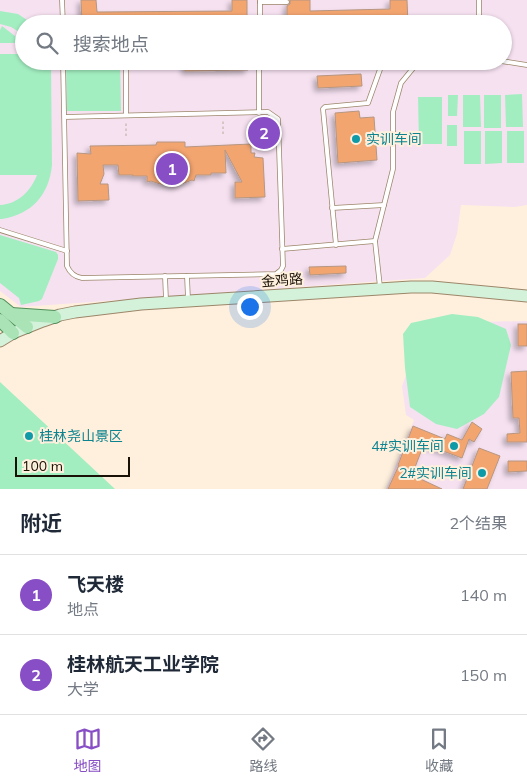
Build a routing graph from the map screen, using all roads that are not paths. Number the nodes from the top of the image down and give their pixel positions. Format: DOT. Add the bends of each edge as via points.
graph roads {
  1 [pos="62,0"];
  2 [pos="479,0"];
  3 [pos="260,1"];
  4 [pos="287,2"];
  5 [pos="63,15"];
  6 [pos="260,15"];
  7 [pos="479,15"];
  8 [pos="512,63"];
  9 [pos="527,65"];
  10 [pos="63,70"];
  11 [pos="126,70"];
  12 [pos="259,70"];
  13 [pos="380,70"];
  14 [pos="411,70"];
  15 [pos="259,112"];
  16 [pos="126,115"];
  17 [pos="64,117"];
  18 [pos="384,205"];
  19 [pos="332,208"];
  20 [pos="0,230"];
  21 [pos="375,241"];
  22 [pos="336,245"];
  23 [pos="282,249"];
  24 [pos="67,251"];
  25 [pos="176,271"];
  26 [pos="165,276"];
  27 [pos="176,276"];
  28 [pos="187,276"];
  29 [pos="381,289"];
  30 [pos="527,296"];
  31 [pos="188,302"];
  32 [pos="166,303"];
  33 [pos="0,305"];
  34 [pos="5,317"];
  35 [pos="55,317"];
  36 [pos="27,327"];
  37 [pos="14,333"];
  38 [pos="0,341"];
  1 -- 5 [label="lane"];
  2 -- 7 [label="lane"];
  3 -- 4 [label="lane"];
  3 -- 6 [label="lane"];
  8 -- 9 [label="lane"];
  10 -- 17 [label="lane"];
  11 -- 16 [label="lane"];
  12 -- 15 [label="lane"];
  13 -- 19 [label="lane" via="368,103 323,109"];
  14 -- 18 [label="lane" via="398,88 392,118 394,169"];
  15 -- 16 [label="lane"];
  15 -- 23 [label="lane" via="268,112 278,119"];
  16 -- 17 [label="lane"];
  17 -- 24 [label="lane"];
  18 -- 19 [label="lane"];
  18 -- 21 [label="lane"];
  19 -- 22 [label="lane"];
  20 -- 24 [label="lane"];
  21 -- 22 [label="lane"];
  21 -- 29 [label="lane"];
  22 -- 23 [label="lane"];
  23 -- 28 [label="lane" via="282,268 276,274"];
  24 -- 26 [label="lane" via="68,269 79,278"];
  25 -- 27 [label="lane"];
  26 -- 27 [label="lane"];
  26 -- 32 [label="lane"];
  27 -- 28 [label="lane"];
  28 -- 31 [label="lane"];
  29 -- 30 [label="main road, 金鸡路" via="432,287"];
  29 -- 31 [label="main road, 金鸡路"];
  31 -- 32 [label="main road, 金鸡路"];
  32 -- 35 [label="main road, 金鸡路"];
  33 -- 34 [label="main road"];
  34 -- 35 [label="main road"];
  34 -- 36 [label="main road"];
  34 -- 37 [label="main road"];
  35 -- 36 [label="main road, 金鸡路"];
  36 -- 37 [label="main road, 金鸡路"];
  37 -- 38 [label="main road, 金鸡路"];
}
